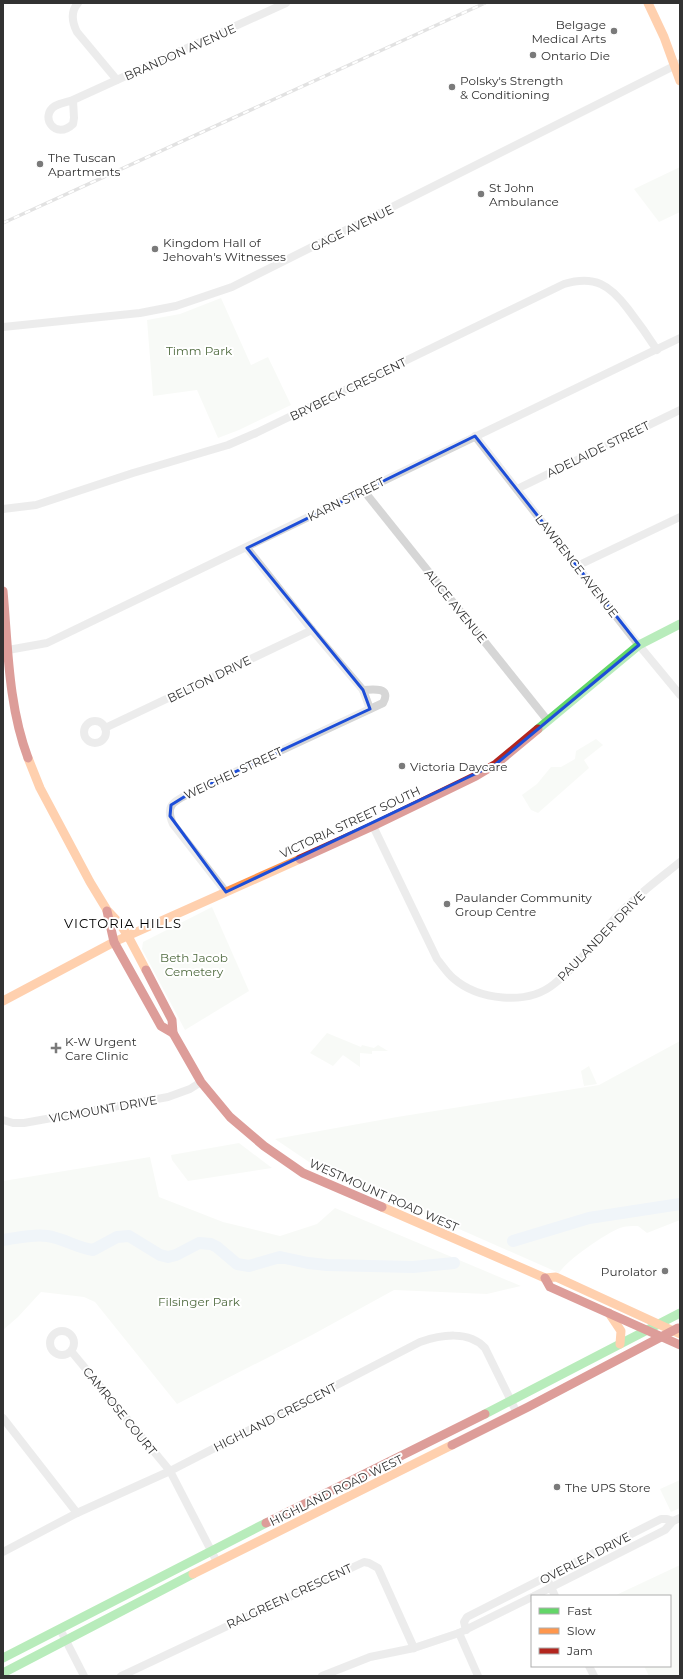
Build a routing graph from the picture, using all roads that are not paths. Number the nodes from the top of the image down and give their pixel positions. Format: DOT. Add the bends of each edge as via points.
graph roads {
  1 [pos="78,3"];
  2 [pos="286,3"];
  3 [pos="648,3"];
  4 [pos="677,64"];
  5 [pos="117,80"];
  6 [pos="680,81"];
  7 [pos="73,100"];
  8 [pos="3,327"];
  9 [pos="680,338"];
  10 [pos="657,350"];
  11 [pos="680,410"];
  12 [pos="475,436"];
  13 [pos="517,489"];
  14 [pos="364,490"];
  15 [pos="3,509"];
  16 [pos="680,516"];
  17 [pos="247,548"];
  18 [pos="577,566"];
  19 [pos="3,591"];
  20 [pos="680,624"];
  21 [pos="312,630"];
  22 [pos="639,645"];
  23 [pos="8,650"];
  24 [pos="363,690"];
  25 [pos="680,694"];
  26 [pos="370,709"];
  27 [pos="548,721"];
  28 [pos="105,728"];
  29 [pos="373,826"];
  30 [pos="680,862"];
  31 [pos="226,892"];
  32 [pos="107,910"];
  33 [pos="128,936"];
  34 [pos="114,942"];
  35 [pos="3,1001"];
  36 [pos="173,1033"];
  37 [pos="201,1082"];
  38 [pos="3,1120"];
  39 [pos="545,1278"];
  40 [pos="608,1313"];
  41 [pos="680,1313"];
  42 [pos="660,1325"];
  43 [pos="647,1330"];
  44 [pos="678,1330"];
  45 [pos="661,1337"];
  46 [pos="620,1344"];
  47 [pos="680,1345"];
  48 [pos="71,1351"];
  49 [pos="511,1400"];
  50 [pos="517,1412"];
  51 [pos="3,1418"];
  52 [pos="170,1471"];
  53 [pos="77,1513"];
  54 [pos="677,1520"];
  55 [pos="211,1550"];
  56 [pos="3,1552"];
  57 [pos="217,1562"];
  58 [pos="547,1577"];
  59 [pos="551,1588"];
  60 [pos="537,1595"];
  61 [pos="554,1595"];
  62 [pos="531,1598"];
  63 [pos="60,1629"];
  64 [pos="462,1632"];
  65 [pos="65,1640"];
  66 [pos="414,1648"];
  67 [pos="3,1658"];
  68 [pos="590,1667"];
  69 [pos="3,1673"];
  70 [pos="338,1673"];
  71 [pos="84,1676"];
  72 [pos="121,1676"];
  73 [pos="322,1676"];
  74 [pos="478,1676"];
  75 [pos="594,1676"];
  1 -- 5 [label="street" via="72,15 77,32"];
  2 -- 5 [label="street, BRANDON AVENUE"];
  3 -- 4 [label="main road"];
  4 -- 6 [label="main road"];
  4 -- 8 [label="street, GAGE AVENUE" via="232,287 176,306 140,313"];
  5 -- 7 [label="street, BRANDON AVENUE"];
  9 -- 10 [label="street, KARN STREET"];
  10 -- 12 [label="street, KARN STREET"];
  10 -- 15 [label="street, BRYBECK CRESCENT" via="617,294 591,280 577,280 228,445 36,505"];
  11 -- 13 [label="street, ADELAIDE STREET"];
  12 -- 13 [label="street, LAWRENCE AVENUE"];
  12 -- 14 [label="street, KARN STREET"];
  13 -- 18 [label="street, LAWRENCE AVENUE"];
  14 -- 17 [label="street, KARN STREET"];
  14 -- 27 [label="street, ALICE AVENUE"];
  16 -- 18 [label="street"];
  17 -- 21 [label="street"];
  17 -- 23 [label="street, KARN STREET" via="46,643"];
  18 -- 22 [label="street, LAWRENCE AVENUE"];
  19 -- 23 [label="main road, WESTMOUNT ROAD WEST"];
  20 -- 22 [label="main road, VICTORIA STREET SOUTH"];
  21 -- 24 [label="street"];
  21 -- 28 [label="street, BELTON DRIVE"];
  22 -- 25 [label="street, LAWRENCE AVENUE"];
  22 -- 27 [label="main road, VICTORIA STREET SOUTH"];
  23 -- 32 [label="main road, WESTMOUNT ROAD WEST" via="13,699 21,739 40,788"];
  24 -- 26 [label="street"];
  24 -- 26 [label="street, WEICHEL STREET" via="380,689 385,695 383,703"];
  26 -- 31 [label="street, WEICHEL STREET" via="192,792 171,805 170,816 173,824"];
  27 -- 29 [label="main road, VICTORIA STREET SOUTH" via="496,764"];
  29 -- 30 [label="street, PAULANDER DRIVE" via="437,959 452,978 466,987 501,997 522,997 553,985 573,967 633,900"];
  29 -- 31 [label="main road, VICTORIA STREET SOUTH"];
  31 -- 33 [label="main road, VICTORIA STREET SOUTH"];
  32 -- 33 [label="main road, WESTMOUNT ROAD WEST"];
  32 -- 34 [label="main road, WESTMOUNT ROAD WEST"];
  33 -- 34 [label="main road, VICTORIA STREET SOUTH"];
  33 -- 36 [label="main road, WESTMOUNT ROAD WEST" via="172,1020"];
  34 -- 35 [label="main road, VICTORIA STREET SOUTH"];
  34 -- 36 [label="main road, WESTMOUNT ROAD WEST" via="161,1026"];
  36 -- 37 [label="main road, WESTMOUNT ROAD WEST"];
  37 -- 38 [label="street, VICMOUNT DRIVE" via="168,1098 24,1123"];
  37 -- 39 [label="main road, WESTMOUNT ROAD WEST" via="230,1117 264,1146 303,1173"];
  39 -- 40 [label="main road, WESTMOUNT ROAD WEST" via="550,1287"];
  39 -- 42 [label="main road, WESTMOUNT ROAD WEST" via="556,1277"];
  40 -- 43 [label="main road, WESTMOUNT ROAD WEST"];
  40 -- 46 [label="main road" via="621,1331"];
  41 -- 42 [label="main road, HIGHLAND ROAD WEST"];
  42 -- 43 [label="main road, HIGHLAND ROAD WEST"];
  42 -- 44 [label="main road, WESTMOUNT ROAD WEST"];
  43 -- 45 [label="main road, WESTMOUNT ROAD WEST"];
  43 -- 46 [label="main road, HIGHLAND ROAD WEST"];
  44 -- 45 [label="main road, HIGHLAND ROAD WEST"];
  45 -- 47 [label="main road, WESTMOUNT ROAD WEST"];
  45 -- 50 [label="main road, HIGHLAND ROAD WEST"];
  46 -- 49 [label="main road, HIGHLAND ROAD WEST"];
  48 -- 52 [label="street, CAMROSE COURT"];
  49 -- 50 [label="street, HIGHLAND CRESCENT"];
  49 -- 52 [label="street, HIGHLAND CRESCENT" via="485,1348 480,1343 474,1339 442,1335 420,1342"];
  49 -- 55 [label="main road, HIGHLAND ROAD WEST"];
  50 -- 57 [label="main road, HIGHLAND ROAD WEST"];
  51 -- 53 [label="street"];
  52 -- 53 [label="street, HIGHLAND CRESCENT"];
  52 -- 55 [label="street, CAMROSE COURT"];
  53 -- 56 [label="street, HIGHLAND CRESCENT"];
  54 -- 58 [label="street, OVERLEA DRIVE" via="661,1519"];
  54 -- 59 [label="street, OVERLEA DRIVE" via="665,1530"];
  55 -- 57 [label="street, CAMROSE COURT"];
  55 -- 63 [label="main road, HIGHLAND ROAD WEST"];
  57 -- 65 [label="main road, HIGHLAND ROAD WEST"];
  58 -- 59 [label="street"];
  58 -- 64 [label="street, OVERLEA DRIVE" via="467,1617"];
  59 -- 60 [label="street, OVERLEA DRIVE"];
  59 -- 61 [label="street"];
  62 -- 64 [label="street, OVERLEA DRIVE"];
  63 -- 65 [label="street"];
  63 -- 67 [label="main road, HIGHLAND ROAD WEST"];
  64 -- 66 [label="street, OVERLEA DRIVE"];
  64 -- 74 [label="street"];
  65 -- 69 [label="main road, HIGHLAND ROAD WEST"];
  65 -- 71 [label="street"];
  66 -- 70 [label="street, OVERLEA DRIVE" via="370,1657"];
  66 -- 72 [label="street, RALGREEN CRESCENT" via="378,1568 364,1562"];
  68 -- 75 [label="street"];
  70 -- 73 [label="street, OVERLEA DRIVE"];
}
